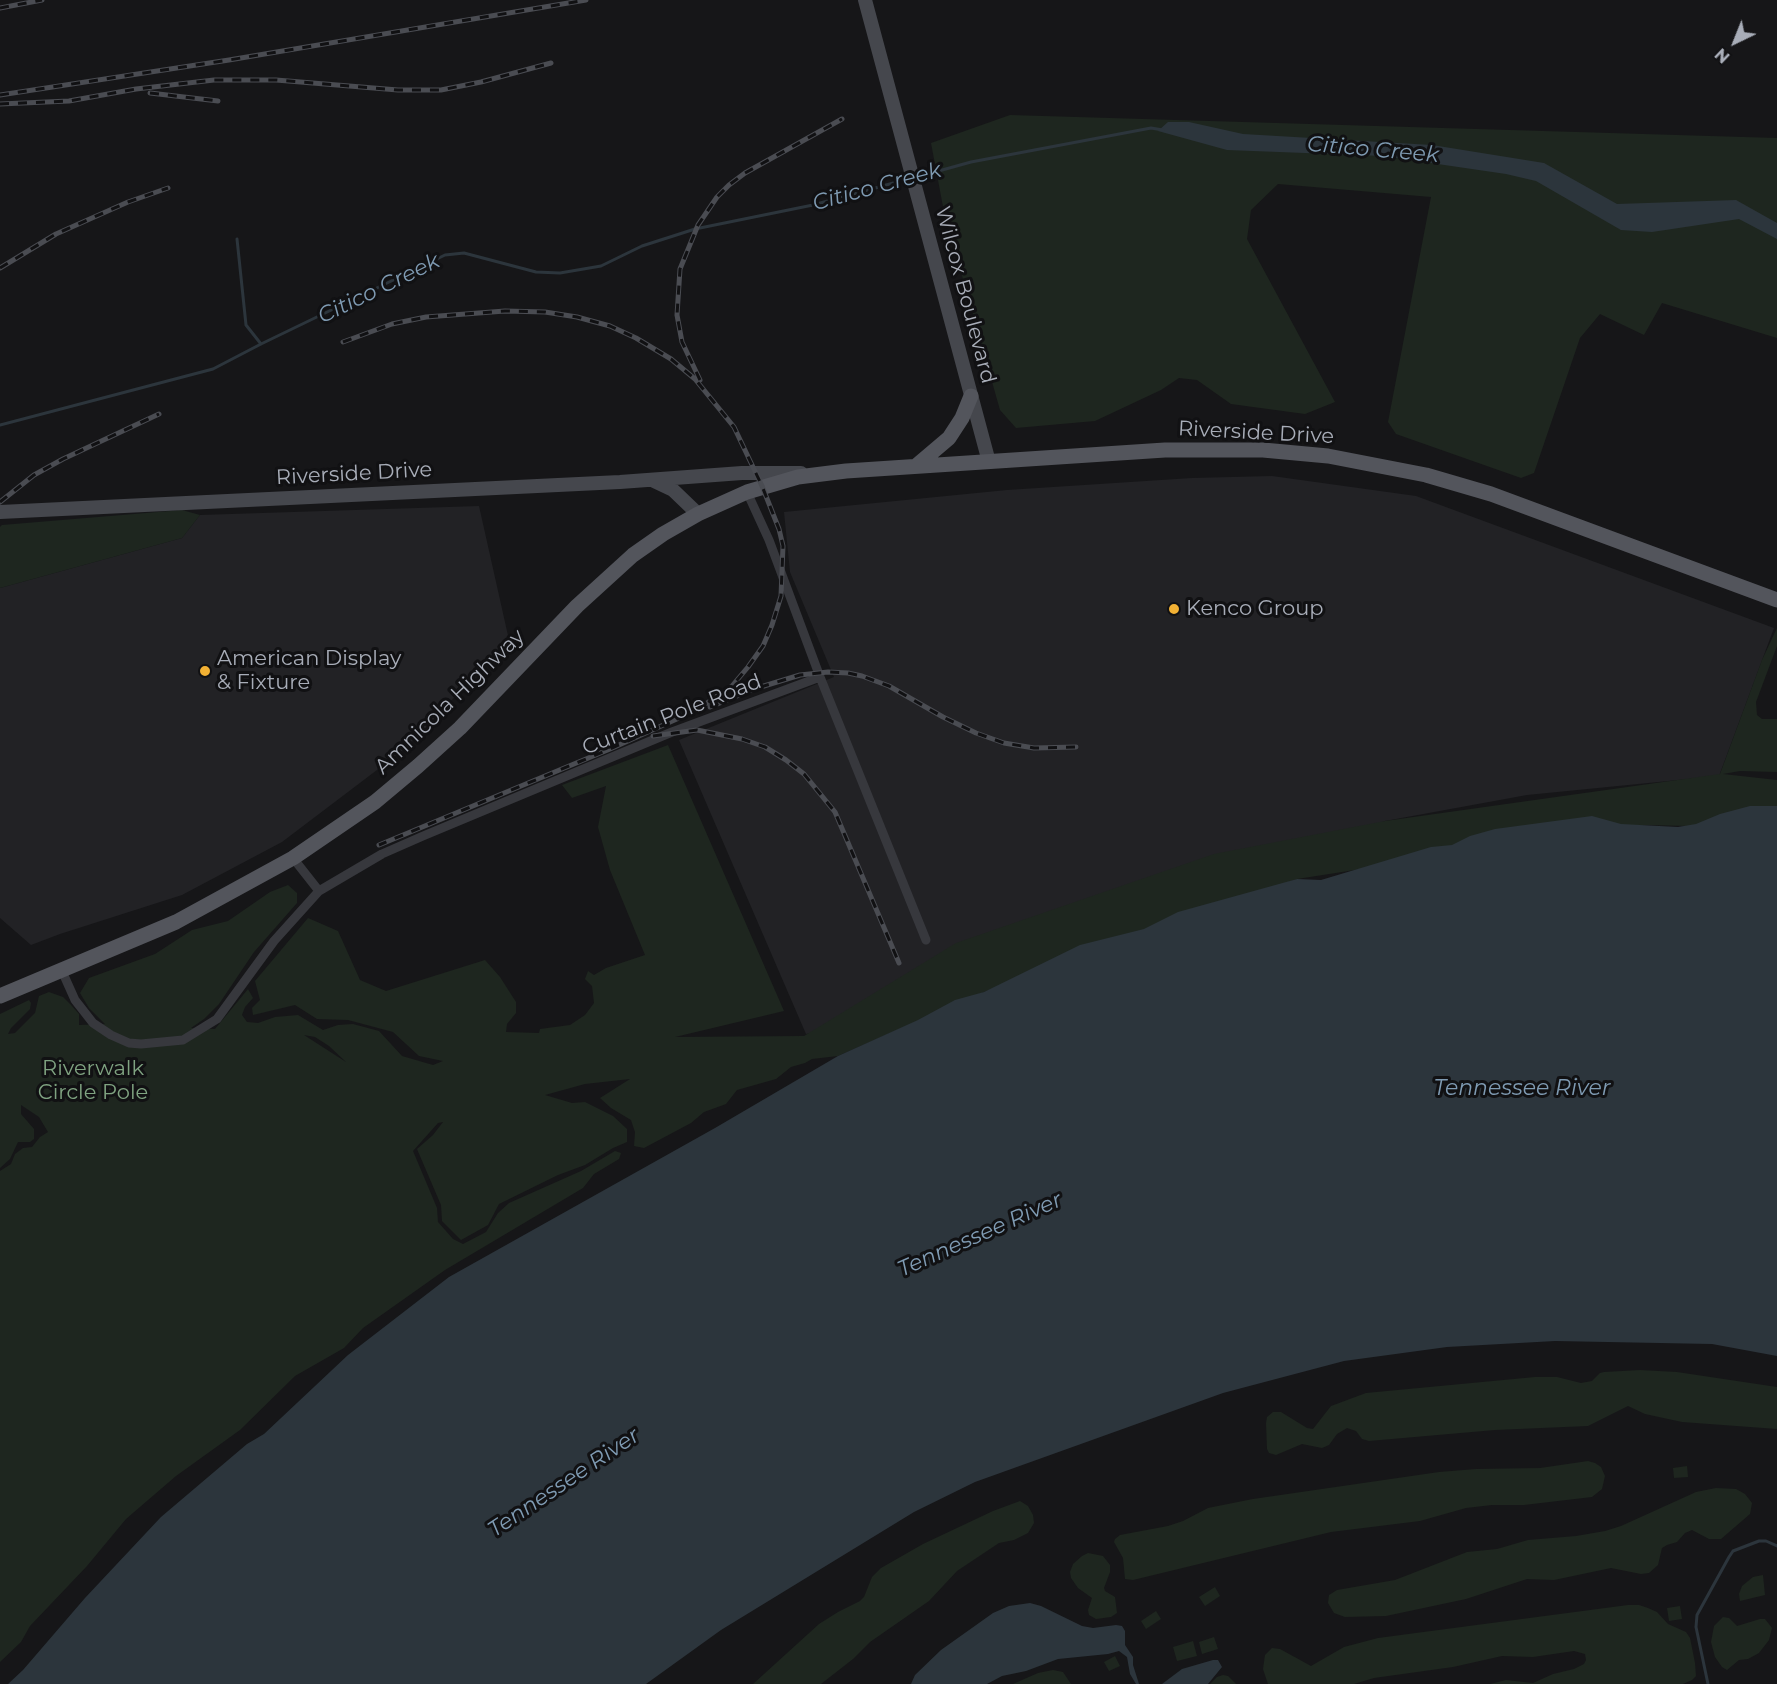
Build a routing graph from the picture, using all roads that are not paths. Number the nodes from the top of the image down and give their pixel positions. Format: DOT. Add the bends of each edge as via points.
graph roads {
  1 [pos="865,0"];
  2 [pos="971,396"];
  3 [pos="989,462"];
  4 [pos="916,466"];
  5 [pos="816,474"];
  6 [pos="649,480"];
  7 [pos="747,492"];
  8 [pos="716,506"];
  9 [pos="0,512"];
  10 [pos="698,514"];
  11 [pos="1777,600"];
  12 [pos="820,677"];
  13 [pos="293,858"];
  14 [pos="319,891"];
  15 [pos="926,940"];
  16 [pos="62,971"];
  17 [pos="0,996"];
  1 -- 2 [label="street, Wilcox Boulevard"];
  2 -- 3 [label="street, Wilcox Boulevard"];
  2 -- 4 [label="main road" via="949,438"];
  3 -- 4 [label="main road, Riverside Drive"];
  3 -- 11 [label="main road, Riverside Drive" via="1197,449 1295,453 1360,461 1491,494"];
  4 -- 5 [label="main road, Riverside Drive"];
  5 -- 6 [label="street" via="742,473"];
  5 -- 7 [label="main road, Riverside Drive"];
  6 -- 9 [label="street, Riverside Drive"];
  6 -- 10 [label="street, Riverside Drive" via="673,490"];
  7 -- 8 [label="main road, Riverside Drive"];
  7 -- 12 [label="street"];
  8 -- 10 [label="main road, Amnicola Highway"];
  10 -- 13 [label="main road, Amnicola Highway" via="618,567 460,728 375,802"];
  12 -- 14 [label="street, Curtain Pole Road" via="672,732 423,836 382,854"];
  12 -- 15 [label="street"];
  13 -- 14 [label="street"];
  13 -- 16 [label="main road, Amnicola Highway" via="176,922"];
  14 -- 16 [label="street, Curtain Pole Road" via="274,941 217,1019 183,1040 129,1043 111,1035 93,1023 75,1000"];
  16 -- 17 [label="main road, Amnicola Highway"];
}
